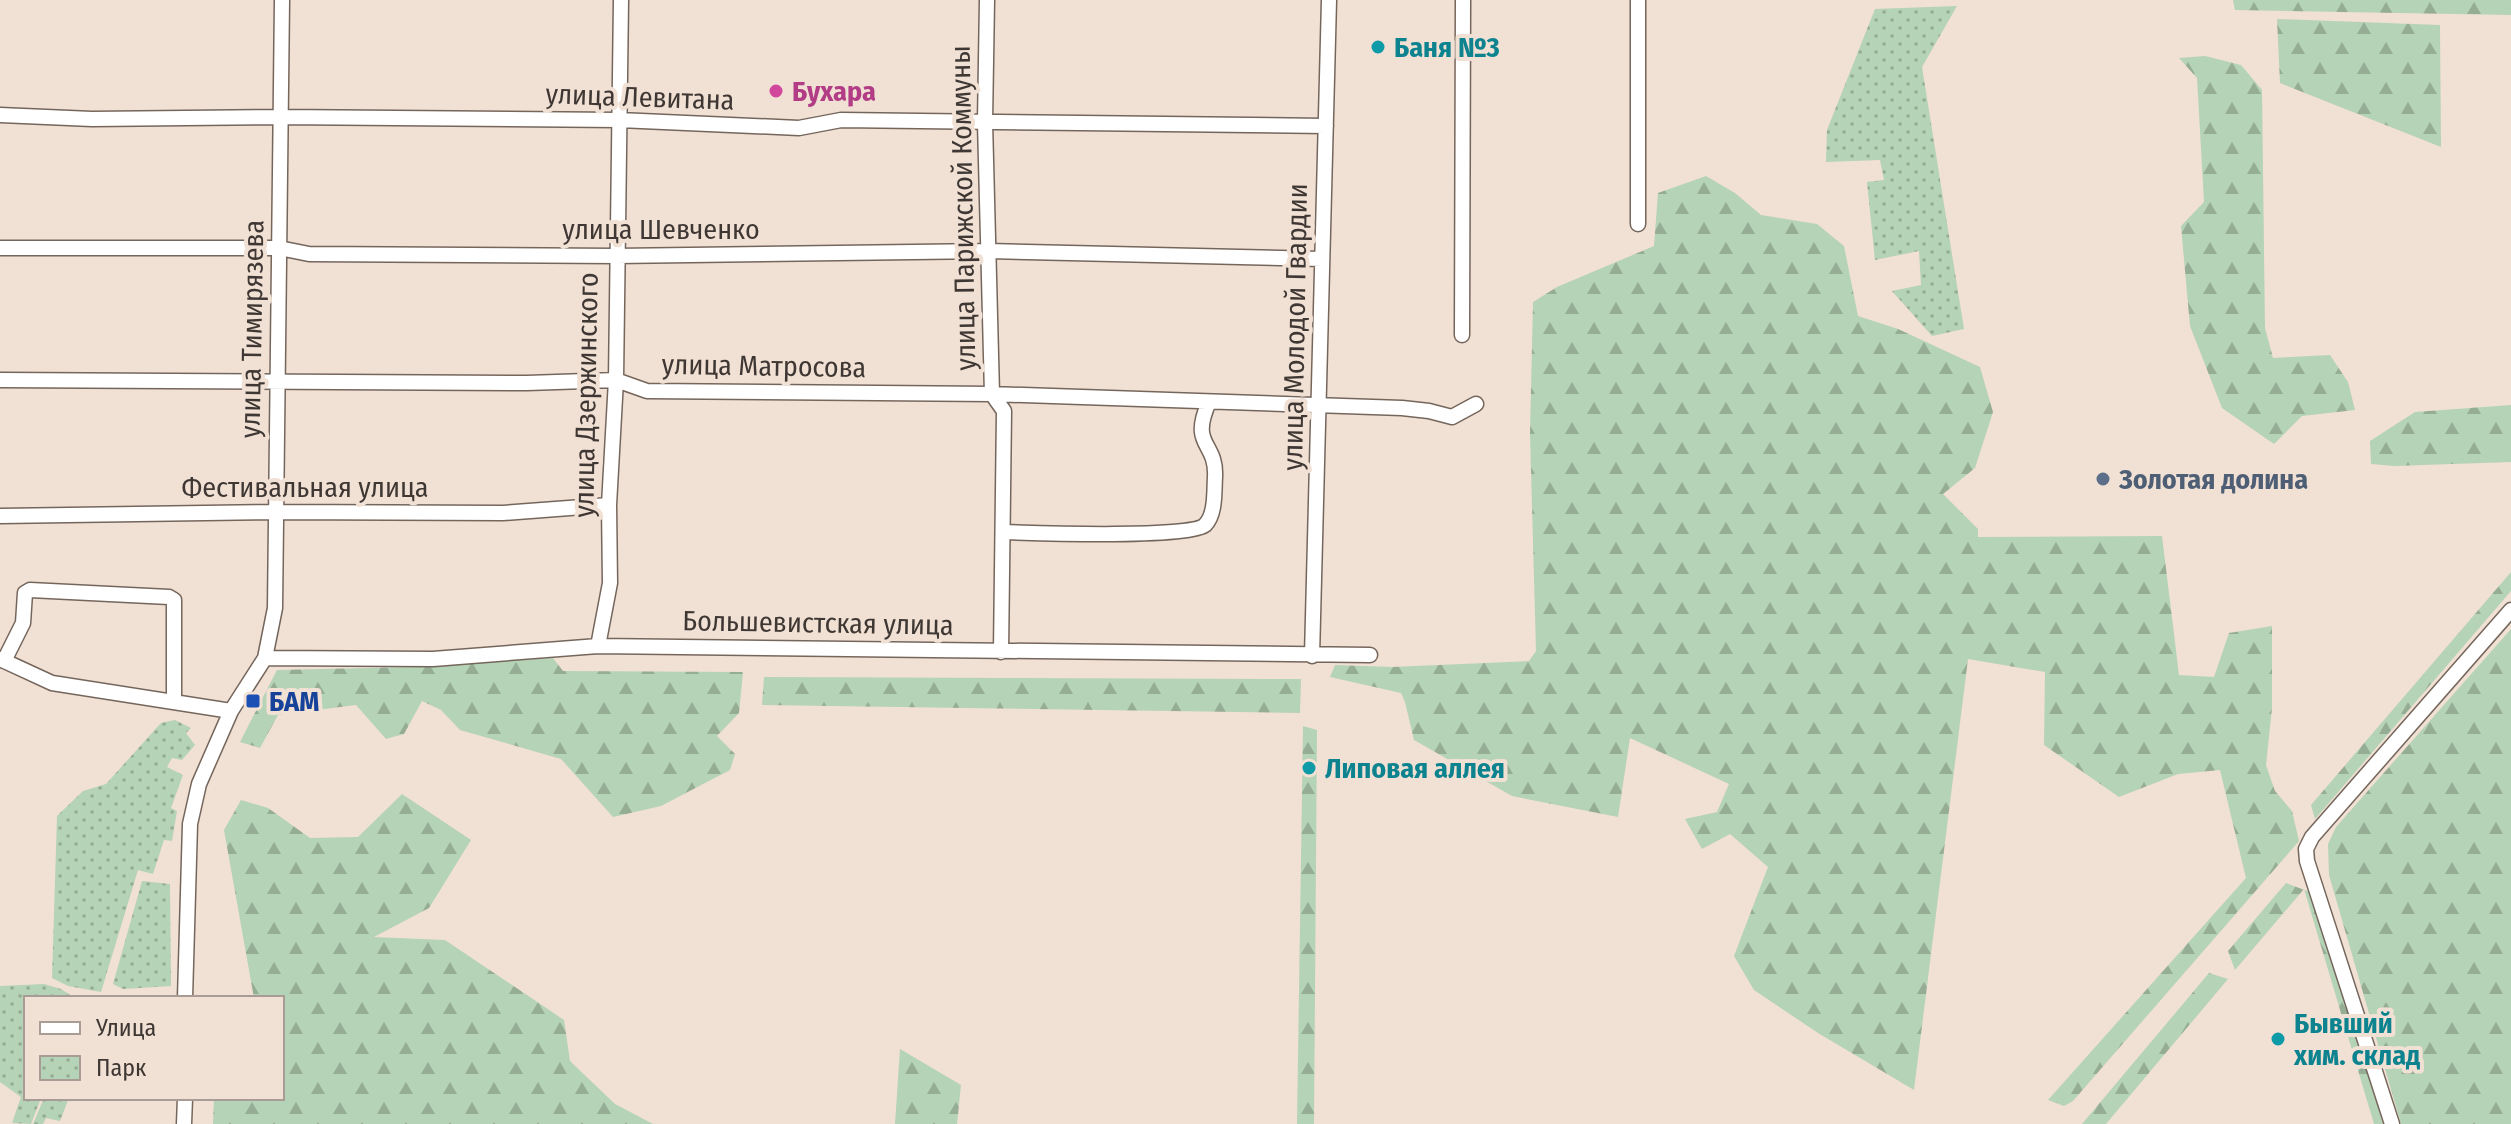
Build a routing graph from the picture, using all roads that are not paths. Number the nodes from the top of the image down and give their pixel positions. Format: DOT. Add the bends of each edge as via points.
graph roads {
  1 [pos="282,0"];
  2 [pos="621,0"];
  3 [pos="987,0"];
  4 [pos="1329,0"];
  5 [pos="1463,0"];
  6 [pos="1638,0"];
  7 [pos="0,115"];
  8 [pos="281,117"];
  9 [pos="619,120"];
  10 [pos="985,122"];
  11 [pos="1326,126"];
  12 [pos="1638,224"];
  13 [pos="0,248"];
  14 [pos="279,248"];
  15 [pos="988,251"];
  16 [pos="616,256"];
  17 [pos="1322,259"];
  18 [pos="1462,335"];
  19 [pos="0,380"];
  20 [pos="616,380"];
  21 [pos="278,382"];
  22 [pos="992,394"];
  23 [pos="1209,402"];
  24 [pos="1476,404"];
  25 [pos="1319,406"];
  26 [pos="609,505"];
  27 [pos="277,512"];
  28 [pos="0,516"];
  29 [pos="1003,532"];
  30 [pos="2511,610"];
  31 [pos="598,646"];
  32 [pos="1001,652"];
  33 [pos="1370,655"];
  34 [pos="1312,656"];
  35 [pos="265,658"];
  36 [pos="2,660"];
  37 [pos="174,700"];
  38 [pos="231,711"];
  39 [pos="185,996"];
  40 [pos="185,1100"];
  41 [pos="184,1124"];
  42 [pos="2392,1124"];
  1 -- 8 [label="street, улица Тимирязева"];
  2 -- 9 [label="street, улица Дзержинского"];
  3 -- 10 [label="street, улица Парижской Коммуны"];
  4 -- 11 [label="street, улица Молодой Гвардии"];
  5 -- 18 [label="street"];
  6 -- 12 [label="street"];
  7 -- 8 [label="street, улица Левитана"];
  8 -- 9 [label="street, улица Левитана"];
  8 -- 14 [label="street, улица Тимирязева"];
  9 -- 10 [label="street, улица Левитана" via="799,128 841,120"];
  9 -- 16 [label="street, улица Дзержинского"];
  10 -- 11 [label="street, улица Левитана"];
  10 -- 15 [label="street, улица Парижской Коммуны"];
  11 -- 17 [label="street, улица Молодой Гвардии"];
  13 -- 14 [label="street, улица Шевченко"];
  14 -- 16 [label="street, улица Шевченко" via="309,254"];
  14 -- 21 [label="street, улица Тимирязева"];
  15 -- 16 [label="street, улица Шевченко"];
  15 -- 17 [label="street, улица Шевченко"];
  15 -- 22 [label="street, улица Парижской Коммуны"];
  16 -- 20 [label="street, улица Дзержинского"];
  17 -- 25 [label="street, улица Молодой Гвардии"];
  19 -- 21 [label="street, улица Матросова"];
  20 -- 21 [label="street, улица Матросова"];
  20 -- 22 [label="street, улица Матросова" via="647,391"];
  20 -- 26 [label="street, улица Дзержинского"];
  21 -- 27 [label="street, улица Тимирязева"];
  22 -- 23 [label="street, улица Матросова"];
  22 -- 29 [label="street, улица Парижской Коммуны" via="1004,411"];
  23 -- 25 [label="street, улица Матросова"];
  23 -- 29 [label="street" via="1202,440 1211,452 1215,481 1211,517 1203,527 1137,533"];
  24 -- 25 [label="street, улица Матросова" via="1452,417 1415,409"];
  25 -- 34 [label="street, улица Молодой Гвардии"];
  26 -- 27 [label="street, Фестивальная улица" via="503,513"];
  26 -- 31 [label="street, улица Дзержинского" via="610,583"];
  27 -- 28 [label="street, Фестивальная улица"];
  27 -- 35 [label="street, улица Тимирязева" via="275,608"];
  29 -- 32 [label="street, улица Парижской Коммуны"];
  30 -- 42 [label="street" via="2306,849"];
  31 -- 32 [label="street, Большевистская улица"];
  31 -- 35 [label="street, Большевистская улица" via="433,659"];
  32 -- 34 [label="street, Большевистская улица"];
  33 -- 34 [label="street, Большевистская улица"];
  35 -- 38 [label="street"];
  36 -- 37 [label="street" via="52,683"];
  36 -- 37 [label="street" via="23,623 25,593 30,590 169,597 174,600"];
  37 -- 38 [label="street"];
  38 -- 39 [label="street" via="199,784 190,824"];
  40 -- 41 [label="street"];
}
